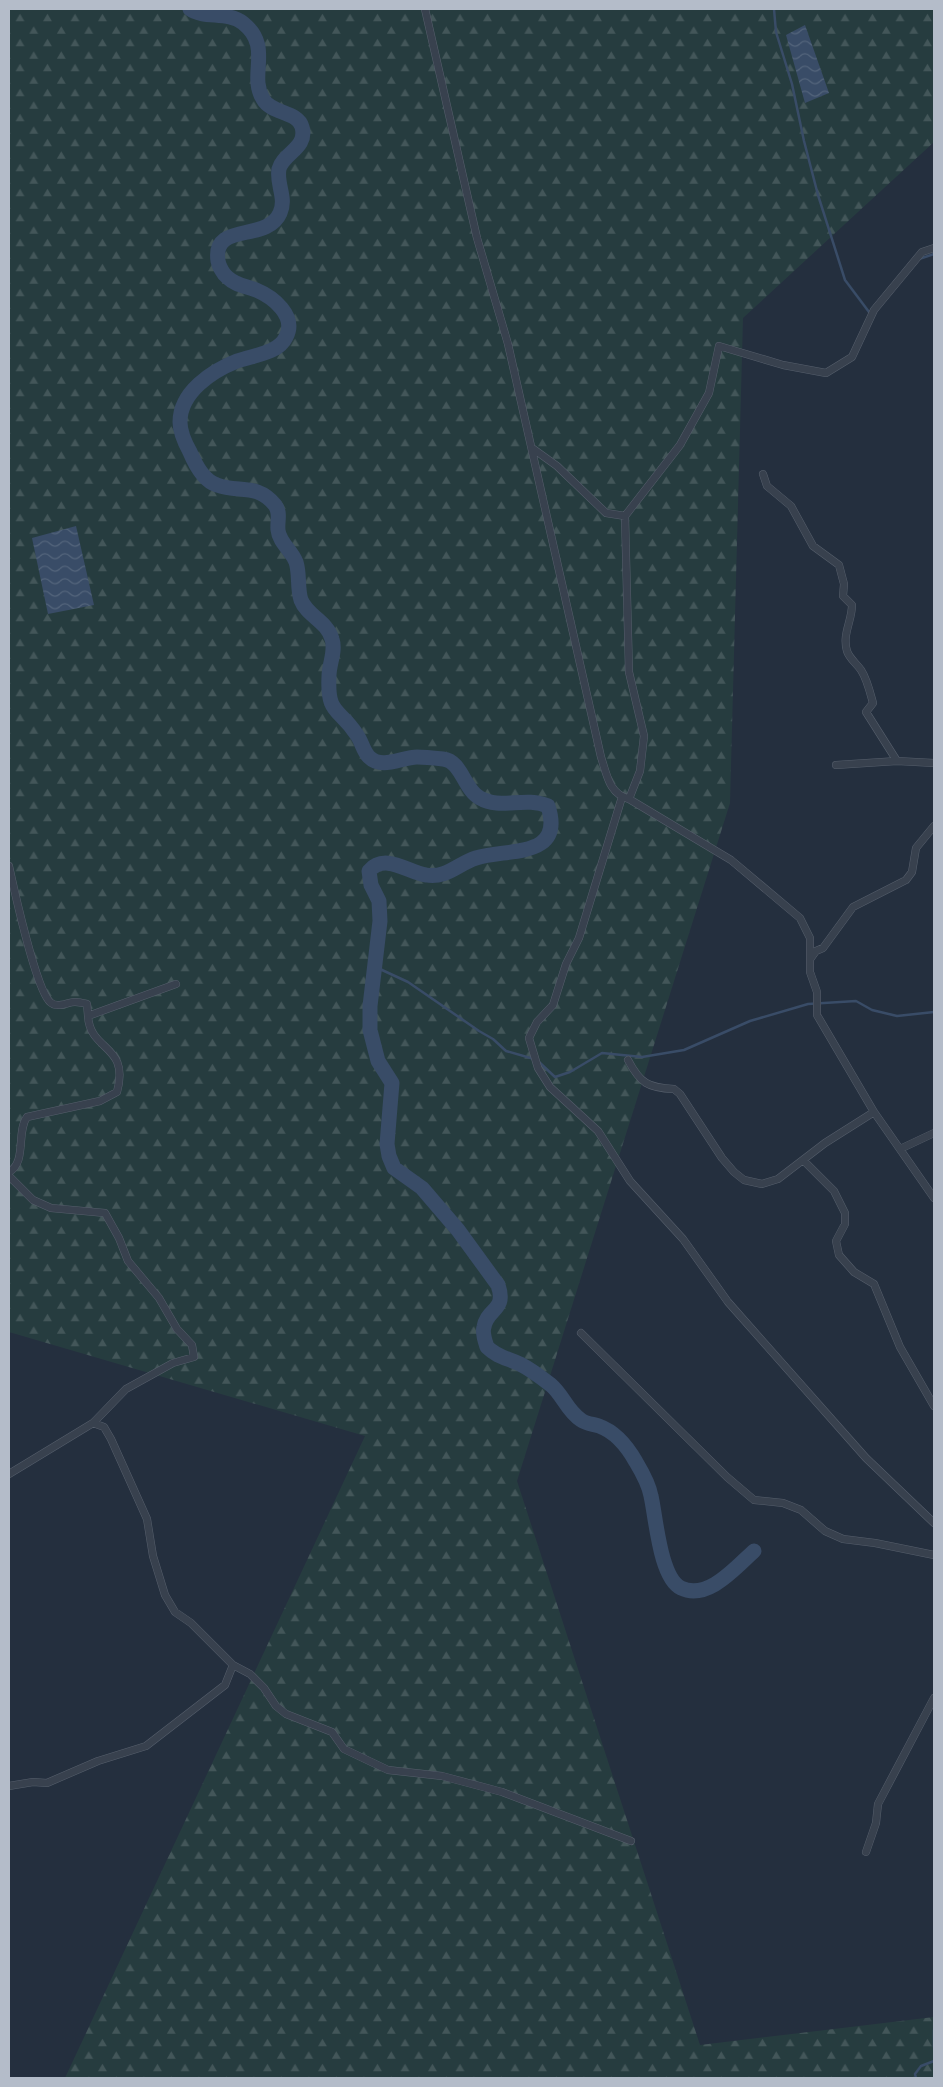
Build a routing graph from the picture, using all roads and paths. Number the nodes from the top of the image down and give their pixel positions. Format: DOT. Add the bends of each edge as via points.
graph roads {
  1 [pos="425,9"];
  2 [pos="934,248"];
  3 [pos="532,448"];
  4 [pos="763,474"];
  5 [pos="625,516"];
  6 [pos="897,761"];
  7 [pos="934,763"];
  8 [pos="836,765"];
  9 [pos="625,798"];
  10 [pos="934,826"];
  11 [pos="9,866"];
  12 [pos="811,958"];
  13 [pos="176,984"];
  14 [pos="88,1016"];
  15 [pos="628,1060"];
  16 [pos="874,1112"];
  17 [pos="934,1132"];
  18 [pos="900,1149"];
  19 [pos="803,1160"];
  20 [pos="9,1172"];
  21 [pos="9,1176"];
  22 [pos="934,1198"];
  23 [pos="581,1333"];
  24 [pos="934,1406"];
  25 [pos="93,1423"];
  26 [pos="9,1474"];
  27 [pos="934,1523"];
  28 [pos="934,1555"];
  29 [pos="233,1664"];
  30 [pos="934,1698"];
  31 [pos="9,1786"];
  32 [pos="631,1841"];
  33 [pos="866,1852"];
  1 -- 3 [label="street" via="477,238 508,344"];
  2 -- 5 [label="street" via="922,252 874,310 852,356 826,373 719,346 709,393 680,445"];
  3 -- 5 [label="street" via="606,513"];
  3 -- 9 [label="street" via="601,757 612,789"];
  4 -- 6 [label="street" via="767,486 791,506 813,546 839,565 844,584 843,596 852,605 852,618 845,633 847,652 862,671 870,692 873,703 866,712"];
  5 -- 9 [label="street" via="629,672 644,736 640,771"];
  6 -- 7 [label="street"];
  6 -- 8 [label="street"];
  9 -- 12 [label="street" via="730,860 800,918 810,938"];
  9 -- 27 [label="street" via="579,938 566,964 553,1005 537,1022 529,1038 538,1068 550,1087 598,1132 630,1181 683,1239 728,1302 866,1458"];
  10 -- 12 [label="street" via="916,848 912,872 906,880 853,907 823,948"];
  11 -- 14 [label="street" via="43,993 50,1002 58,1005 86,1004"];
  12 -- 16 [label="street" via="817,1015"];
  13 -- 14 [label="street"];
  14 -- 20 [label="street" via="94,1034 118,1058 117,1092 100,1102 27,1116 21,1125 19,1160"];
  15 -- 19 [label="street" via="642,1081 661,1089 674,1089 680,1094 722,1158 744,1180 769,1183"];
  16 -- 18 [label="street"];
  16 -- 19 [label="street"];
  17 -- 18 [label="street"];
  18 -- 22 [label="street"];
  19 -- 24 [label="street" via="834,1190 845,1214 845,1224 836,1240 838,1255 854,1272 874,1284 900,1347"];
  21 -- 25 [label="street" via="34,1200 51,1208 105,1213 128,1261 159,1298 171,1322 195,1352 194,1357 173,1363 126,1389"];
  23 -- 28 [label="street" via="754,1500 783,1503 801,1510 825,1531 843,1539"];
  25 -- 26 [label="street"];
  25 -- 29 [label="street" via="104,1427 111,1439 147,1519 153,1556 165,1596 175,1612"];
  29 -- 31 [label="street" via="225,1685 146,1746 98,1761 47,1783"];
  29 -- 32 [label="street" via="250,1674 286,1714 332,1732 344,1749 388,1770 442,1776 502,1792"];
  30 -- 33 [label="street" via="878,1804 876,1823"];
}
